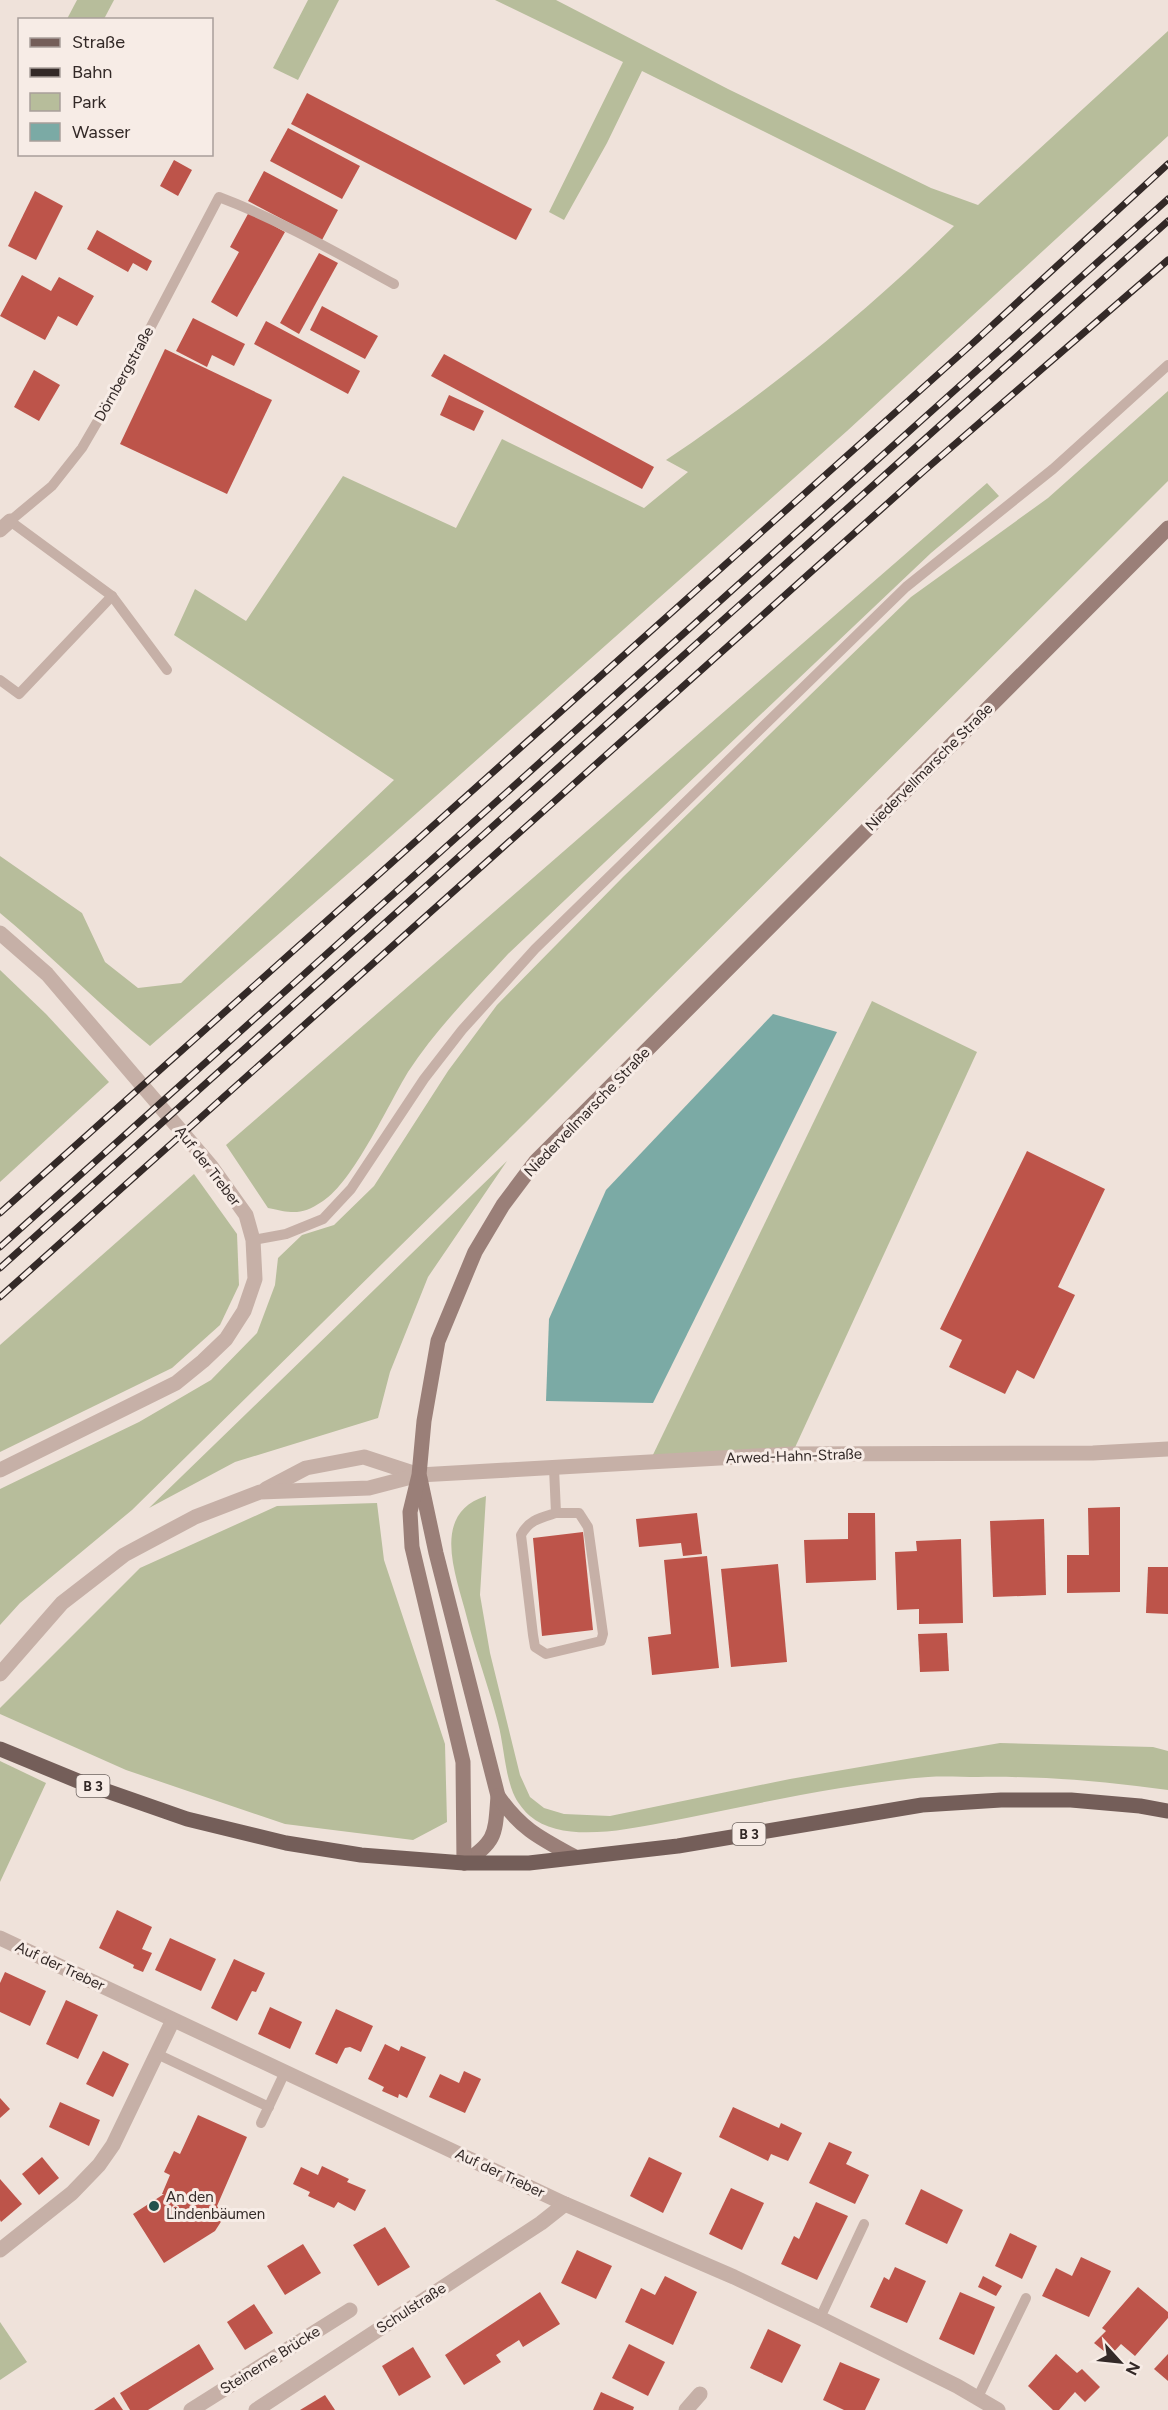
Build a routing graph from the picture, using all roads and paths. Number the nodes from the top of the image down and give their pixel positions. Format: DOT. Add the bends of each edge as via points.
graph roads {
  1 [pos="394,284"];
  2 [pos="1168,365"];
  3 [pos="5,526"];
  4 [pos="1168,528"];
  5 [pos="112,596"];
  6 [pos="167,670"];
  7 [pos="0,680"];
  8 [pos="0,933"];
  9 [pos="253,1240"];
  10 [pos="1168,1449"];
  11 [pos="554,1468"];
  12 [pos="0,1470"];
  13 [pos="419,1475"];
  14 [pos="260,1492"];
  15 [pos="556,1513"];
  16 [pos="0,1674"];
  17 [pos="0,1749"];
  18 [pos="498,1796"];
  19 [pos="1168,1811"];
  20 [pos="574,1857"];
  21 [pos="464,1863"];
  22 [pos="0,1938"];
  23 [pos="173,2020"];
  24 [pos="157,2054"];
  25 [pos="285,2072"];
  26 [pos="268,2107"];
  27 [pos="261,2123"];
  28 [pos="565,2204"];
  29 [pos="864,2224"];
  30 [pos="0,2249"];
  31 [pos="1026,2298"];
  32 [pos="350,2310"];
  33 [pos="820,2318"];
  34 [pos="700,2394"];
  35 [pos="978,2397"];
  36 [pos="191,2410"];
  37 [pos="256,2410"];
  38 [pos="686,2410"];
  39 [pos="998,2410"];
  1 -- 3 [label="lane, Dörnbergstraße" via="219,196 135,357 82,448 52,486"];
  2 -- 9 [label="lane" via="1053,469 906,587 535,949 462,1030 424,1079 351,1189 323,1219 286,1234"];
  3 -- 5 [label="lane"];
  4 -- 13 [label="main road, Niedervellmarsche Straße" via="536,1161 475,1252 438,1341"];
  5 -- 6 [label="lane"];
  5 -- 7 [label="lane" via="19,694"];
  8 -- 9 [label="street, Auf der Treber" via="47,974 211,1166 246,1215"];
  9 -- 12 [label="street, Auf der Treber" via="255,1280 244,1311 226,1339 203,1361 176,1383"];
  10 -- 11 [label="street, Arwed-Hahn-Straße" via="1093,1454 792,1454"];
  11 -- 13 [label="street, Arwed-Hahn-Straße"];
  11 -- 15 [label="lane"];
  13 -- 14 [label="street" via="369,1488"];
  13 -- 14 [label="street" via="364,1457 306,1468"];
  13 -- 18 [label="main road"];
  13 -- 21 [label="main road" via="410,1512 412,1547 463,1762"];
  14 -- 16 [label="street" via="195,1518 124,1555 62,1603"];
  15 -- 15 [label="lane" via="526,1525 521,1535 532,1635 535,1647 546,1654 601,1641 603,1634 588,1527 579,1513"];
  17 -- 21 [label="main road, B 3" via="78,1781 198,1821 361,1855"];
  18 -- 20 [label="main road" via="513,1817 534,1835"];
  18 -- 21 [label="main road" via="496,1828 485,1849"];
  19 -- 20 [label="main road, B 3" via="1071,1800 922,1805 678,1846"];
  20 -- 21 [label="main road, B 3" via="529,1863"];
  22 -- 23 [label="street, Auf der Treber"];
  23 -- 24 [label="street"];
  23 -- 25 [label="street, Auf der Treber"];
  24 -- 26 [label="lane"];
  24 -- 30 [label="street" via="113,2145 99,2165 72,2193"];
  25 -- 26 [label="lane"];
  25 -- 28 [label="street, Auf der Treber"];
  26 -- 27 [label="lane"];
  28 -- 33 [label="street, Auf der Treber"];
  28 -- 37 [label="street, Schulstraße"];
  29 -- 33 [label="lane"];
  31 -- 35 [label="lane"];
  32 -- 36 [label="street, Steinerne Brücke"];
  33 -- 35 [label="street, Auf der Treber"];
  34 -- 38 [label="street"];
  35 -- 39 [label="street, Auf der Treber"];
}
